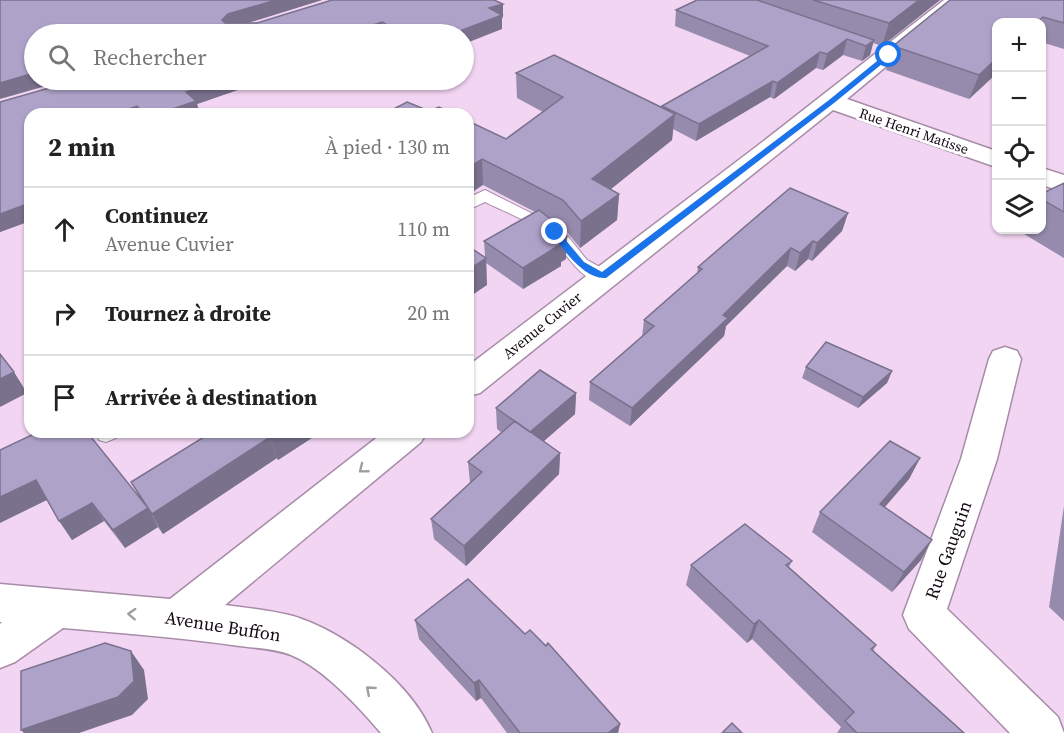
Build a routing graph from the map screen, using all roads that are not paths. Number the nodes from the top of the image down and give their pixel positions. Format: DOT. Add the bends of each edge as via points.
graph roads {
  1 [pos="956,0"];
  2 [pos="832,102"];
  3 [pos="992,158"];
  4 [pos="1046,178"];
  5 [pos="1064,184"];
  6 [pos="474,201"];
  7 [pos="603,276"];
  8 [pos="1005,359"];
  9 [pos="474,379"];
  10 [pos="402,438"];
  11 [pos="0,603"];
  12 [pos="55,610"];
  13 [pos="179,617"];
  14 [pos="0,648"];
  15 [pos="409,733"];
  16 [pos="1042,733"];
  1 -- 2 [label="street, Avenue Cuvier" via="883,52"];
  2 -- 3 [label="street, Rue Henri Matisse"];
  2 -- 7 [label="street, Avenue Cuvier"];
  4 -- 5 [label="street"];
  6 -- 7 [label="lane" via="485,195 555,232 581,264"];
  7 -- 9 [label="street, Avenue Cuvier"];
  8 -- 16 [label="street, Rue Gauguin" via="979,459 924,615"];
  10 -- 13 [label="street, one-way"];
  11 -- 12 [label="street, Avenue Buffon"];
  13 -- 12 [label="street, Avenue Buffon, one-way"];
  12 -- 14 [label="street"];
  15 -- 13 [label="street, Avenue Buffon, one-way" via="396,713 311,643 276,632"];
}
